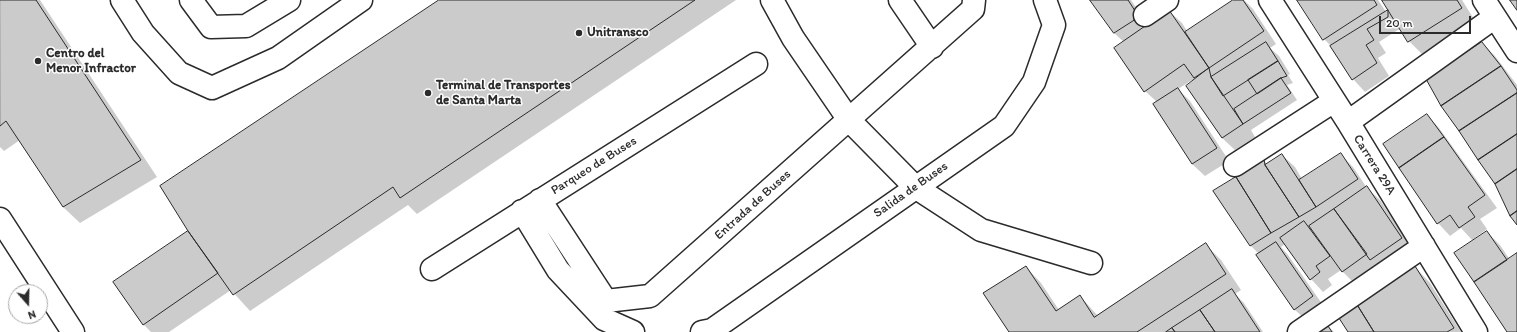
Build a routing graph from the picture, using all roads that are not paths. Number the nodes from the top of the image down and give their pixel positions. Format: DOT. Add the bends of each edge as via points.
graph roads {
  1 [pos="122,0"];
  2 [pos="191,0"];
  3 [pos="289,0"];
  4 [pos="362,0"];
  5 [pos="772,0"];
  6 [pos="900,0"];
  7 [pos="974,0"];
  8 [pos="1045,0"];
  9 [pos="1167,0"];
  10 [pos="1270,0"];
  11 [pos="1489,9"];
  12 [pos="1145,15"];
  13 [pos="932,47"];
  14 [pos="1517,52"];
  15 [pos="756,64"];
  16 [pos="1334,101"];
  17 [pos="849,120"];
  18 [pos="1348,122"];
  19 [pos="1235,165"];
  20 [pos="915,188"];
  21 [pos="531,206"];
  22 [pos="0,218"];
  23 [pos="1424,246"];
  24 [pos="1091,263"];
  25 [pos="432,269"];
  26 [pos="626,331"];
  27 [pos="73,332"];
  28 [pos="702,332"];
  29 [pos="1299,332"];
  30 [pos="1476,332"];
  1 -- 4 [label="street" via="143,33 180,73 212,88 278,58"];
  2 -- 3 [label="street" via="211,27 220,27 246,26"];
  5 -- 17 [label="street" via="793,38"];
  6 -- 13 [label="street"];
  7 -- 13 [label="street, Entrada de Buses" via="973,9"];
  8 -- 20 [label="street, Salida de Buses" via="1054,25 1034,82 1004,126"];
  9 -- 12 [label="street"];
  10 -- 16 [label="street, Carrera 29A"];
  11 -- 14 [label="street"];
  11 -- 18 [label="street"];
  13 -- 17 [label="street, Entrada de Buses"];
  15 -- 21 [label="street, Parqueo de Buses"];
  16 -- 18 [label="street, Carrera 29A"];
  16 -- 19 [label="street"];
  17 -- 20 [label="street"];
  17 -- 21 [label="street, Entrada de Buses" via="650,296 606,302"];
  18 -- 23 [label="street, Carrera 29A"];
  20 -- 24 [label="street" via="981,230"];
  20 -- 28 [label="street, Salida de Buses" via="712,330"];
  21 -- 25 [label="street, Parqueo de Buses"];
  21 -- 26 [label="street" via="558,270 604,319"];
  22 -- 27 [label="street"];
  23 -- 29 [label="street"];
  23 -- 30 [label="street, Carrera 29A"];
}
